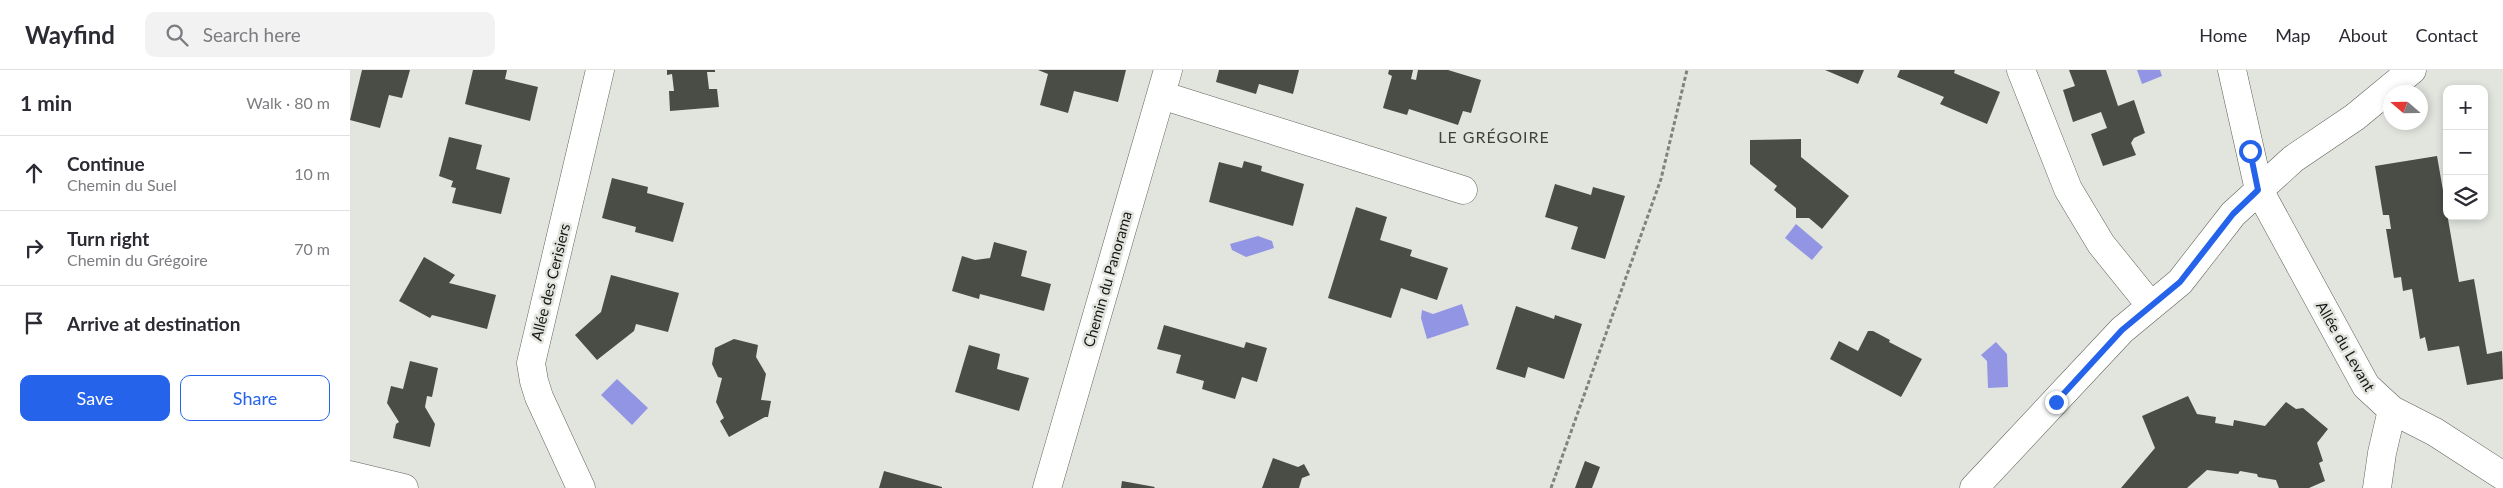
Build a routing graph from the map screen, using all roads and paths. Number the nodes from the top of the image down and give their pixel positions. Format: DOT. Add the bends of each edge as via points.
graph roads {
  1 [pos="600,70"];
  2 [pos="1687,70"];
  3 [pos="2021,70"];
  4 [pos="2232,70"];
  5 [pos="2412,70"];
  6 [pos="1164,82"];
  7 [pos="1463,190"];
  8 [pos="2258,190"];
  9 [pos="2151,306"];
  10 [pos="2392,410"];
  11 [pos="350,475"];
  12 [pos="2503,476"];
  13 [pos="404,488"];
  14 [pos="581,488"];
  15 [pos="1047,488"];
  16 [pos="1550,488"];
  17 [pos="1974,488"];
  18 [pos="2378,488"];
  1 -- 14 [label="street, Allée des Cerisiers" via="531,363 539,397"];
  2 -- 16 [label="path" via="1661,179"];
  3 -- 9 [label="street" via="2068,189 2101,244"];
  4 -- 8 [label="street, Allée du Levant"];
  5 -- 8 [label="street" via="2354,117 2293,159"];
  6 -- 7 [label="street"];
  6 -- 15 [label="street, Chemin du Panorama"];
  8 -- 9 [label="street" via="2233,214 2180,282"];
  8 -- 10 [label="street, Allée du Levant" via="2366,386"];
  9 -- 17 [label="street" via="2122,330"];
  10 -- 12 [label="street, Allée du Levant" via="2435,432"];
  10 -- 18 [label="street"];
  11 -- 13 [label="street"];
}
